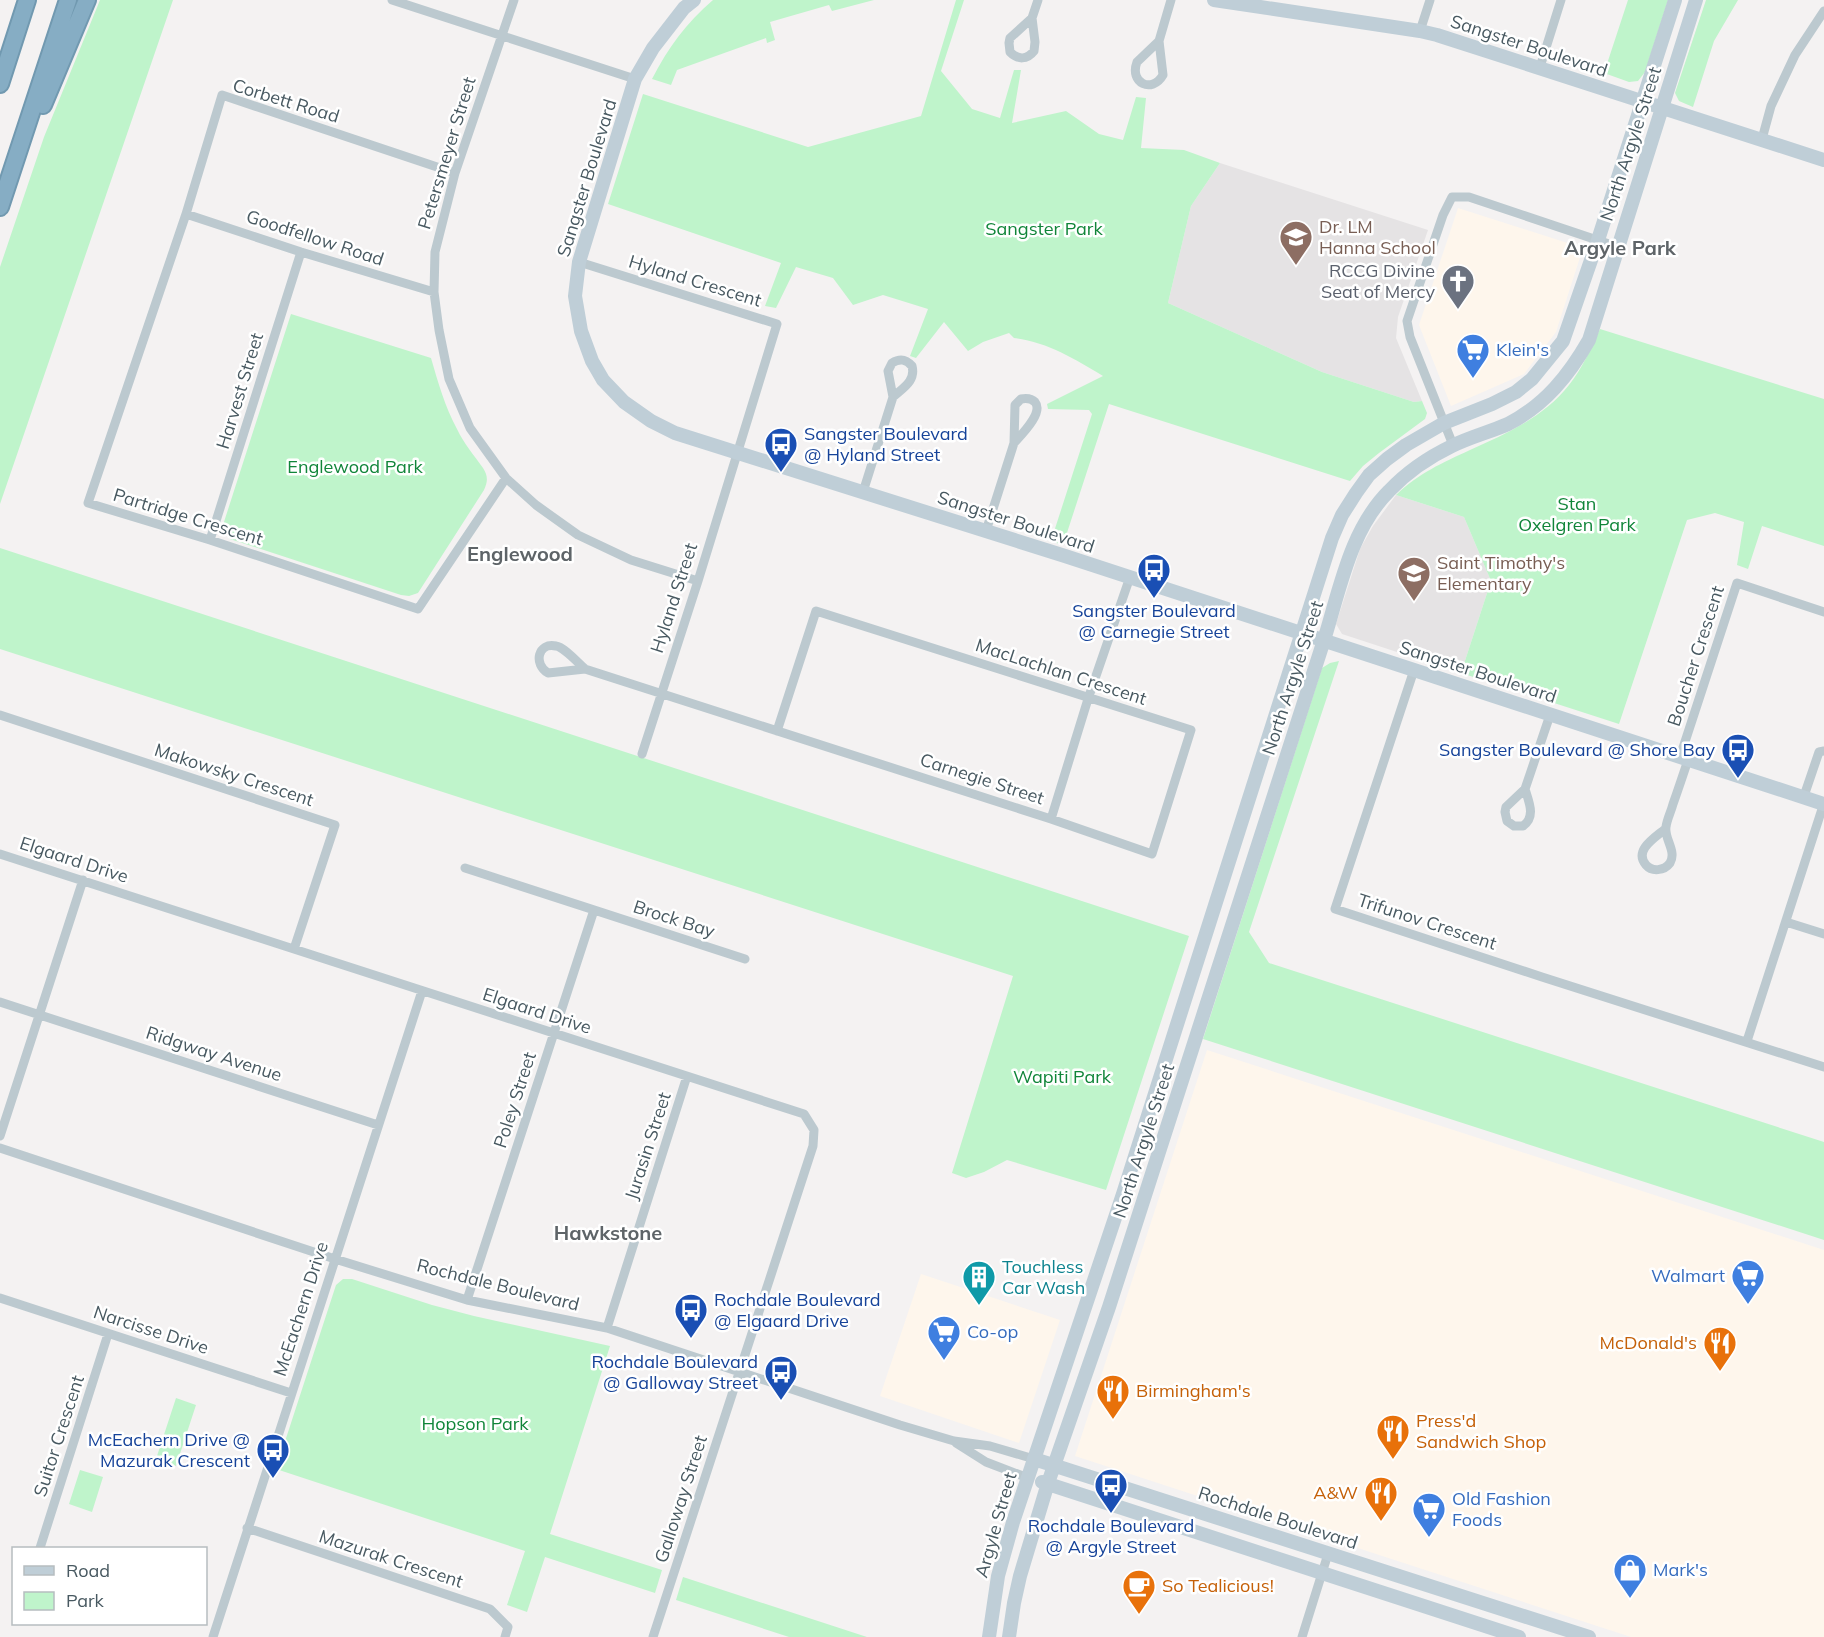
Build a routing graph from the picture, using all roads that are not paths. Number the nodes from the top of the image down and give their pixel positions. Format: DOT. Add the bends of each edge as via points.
graph roads {
  1 [pos="27,0"];
  2 [pos="68,0"];
  3 [pos="87,0"];
  4 [pos="392,0"];
  5 [pos="514,0"];
  6 [pos="694,0"];
  7 [pos="1038,0"];
  8 [pos="1171,0"];
  9 [pos="1214,0"];
  10 [pos="1430,0"];
  11 [pos="1561,0"];
  12 [pos="1675,0"];
  13 [pos="1696,0"];
  14 [pos="1295,6"];
  15 [pos="1824,10"];
  16 [pos="1032,18"];
  17 [pos="1420,31"];
  18 [pos="502,35"];
  19 [pos="1159,41"];
  20 [pos="1540,67"];
  21 [pos="635,79"];
  22 [pos="0,84"];
  23 [pos="1643,102"];
  24 [pos="1662,108"];
  25 [pos="1762,139"];
  26 [pos="1824,160"];
  27 [pos="455,173"];
  28 [pos="2,200"];
  29 [pos="186,213"];
  30 [pos="1598,240"];
  31 [pos="1618,247"];
  32 [pos="301,252"];
  33 [pos="579,262"];
  34 [pos="434,292"];
  35 [pos="893,397"];
  36 [pos="1444,423"];
  37 [pos="1014,444"];
  38 [pos="1454,445"];
  39 [pos="737,452"];
  40 [pos="506,478"];
  41 [pos="863,492"];
  42 [pos="986,531"];
  43 [pos="210,540"];
  44 [pos="1130,577"];
  45 [pos="698,581"];
  46 [pos="1824,612"];
  47 [pos="1302,633"];
  48 [pos="1324,640"];
  49 [pos="585,669"];
  50 [pos="1414,670"];
  51 [pos="660,694"];
  52 [pos="1088,699"];
  53 [pos="0,715"];
  54 [pos="1550,715"];
  55 [pos="777,731"];
  56 [pos="1824,751"];
  57 [pos="642,754"];
  58 [pos="1684,758"];
  59 [pos="1526,789"];
  60 [pos="1804,796"];
  61 [pos="1824,803"];
  62 [pos="1051,819"];
  63 [pos="1665,829"];
  64 [pos="0,854"];
  65 [pos="465,868"];
  66 [pos="84,880"];
  67 [pos="594,910"];
  68 [pos="1786,922"];
  69 [pos="1824,934"];
  70 [pos="294,949"];
  71 [pos="745,959"];
  72 [pos="422,991"];
  73 [pos="0,1002"];
  74 [pos="39,1015"];
  75 [pos="554,1033"];
  76 [pos="1747,1041"];
  77 [pos="1824,1067"];
  78 [pos="687,1076"];
  79 [pos="378,1125"];
  80 [pos="0,1136"];
  81 [pos="0,1148"];
  82 [pos="335,1258"];
  83 [pos="0,1298"];
  84 [pos="467,1300"];
  85 [pos="606,1328"];
  86 [pos="108,1334"];
  87 [pos="740,1372"];
  88 [pos="291,1393"];
  89 [pos="954,1441"];
  90 [pos="1034,1459"];
  91 [pos="1054,1466"];
  92 [pos="1028,1478"];
  93 [pos="1048,1483"];
  94 [pos="247,1528"];
  95 [pos="40,1547"];
  96 [pos="1328,1554"];
  97 [pos="1322,1573"];
  98 [pos="1566,1633"];
  99 [pos="213,1637"];
  100 [pos="505,1637"];
  101 [pos="653,1637"];
  102 [pos="989,1637"];
  103 [pos="1009,1637"];
  104 [pos="1302,1637"];
  105 [pos="1519,1637"];
  106 [pos="1589,1637"];
  1 -- 22 [label="highway"];
  2 -- 28 [label="highway"];
  3 -- 28 [label="highway"];
  4 -- 18 [label="street"];
  5 -- 18 [label="street, Petersmeyer Street"];
  6 -- 21 [label="street, Sangster Boulevard" via="653,48"];
  7 -- 16 [label="street"];
  8 -- 19 [label="street"];
  9 -- 14 [label="street, Sangster Boulevard"];
  10 -- 17 [label="street"];
  11 -- 20 [label="street"];
  12 -- 23 [label="street, North Argyle Street"];
  13 -- 24 [label="street, North Argyle Street"];
  14 -- 17 [label="street, Sangster Boulevard"];
  15 -- 25 [label="street" via="1795,54 1771,106"];
  17 -- 20 [label="street, Sangster Boulevard"];
  18 -- 21 [label="street"];
  18 -- 27 [label="street, Petersmeyer Street"];
  19 -- 19 [label="street" via="1135,66 1138,79 1145,84 1158,82 1163,75"];
  20 -- 23 [label="street, Sangster Boulevard"];
  21 -- 33 [label="street, Sangster Boulevard"];
  23 -- 24 [label="street, Sangster Boulevard"];
  23 -- 30 [label="street, North Argyle Street"];
  24 -- 25 [label="street, Sangster Boulevard"];
  24 -- 31 [label="street, North Argyle Street"];
  25 -- 26 [label="street, Sangster Boulevard"];
  27 -- 29 [label="street, Corbett Road" via="222,95"];
  27 -- 34 [label="street, Petersmeyer Street" via="435,252"];
  29 -- 32 [label="street, Goodfellow Road"];
  29 -- 43 [label="street, Partridge Crescent" via="88,503"];
  30 -- 31 [label="street"];
  30 -- 36 [label="street, North Argyle Street" via="1563,341 1548,360 1516,392"];
  30 -- 36 [label="street" via="1469,197 1452,197 1407,321"];
  31 -- 38 [label="street, North Argyle Street" via="1589,340 1563,380 1534,408 1507,424"];
  32 -- 34 [label="street, Goodfellow Road"];
  32 -- 43 [label="street, Harvest Street"];
  33 -- 39 [label="street, Sangster Boulevard" via="575,296 581,331 603,380 624,402 651,421 675,433"];
  33 -- 39 [label="street, Hyland Crescent" via="777,324"];
  34 -- 40 [label="street, Petersmeyer Street" via="450,379 470,428"];
  35 -- 41 [label="street"];
  36 -- 38 [label="street"];
  36 -- 47 [label="street, North Argyle Street" via="1387,459 1356,493 1332,538"];
  37 -- 42 [label="street"];
  38 -- 48 [label="street, North Argyle Street" via="1408,474 1372,512 1346,566"];
  39 -- 41 [label="street, Sangster Boulevard"];
  39 -- 45 [label="street, Hyland Street"];
  40 -- 43 [label="street, Partridge Crescent" via="418,609"];
  40 -- 45 [label="street, Petersmeyer Street" via="578,535 631,560"];
  41 -- 42 [label="street, Sangster Boulevard"];
  42 -- 44 [label="street, Sangster Boulevard"];
  44 -- 47 [label="street, Sangster Boulevard"];
  44 -- 52 [label="street, Carnegie Street"];
  45 -- 51 [label="street, Hyland Street"];
  46 -- 58 [label="street, Boucher Crescent" via="1737,583"];
  47 -- 48 [label="street, Sangster Boulevard"];
  47 -- 90 [label="street, North Argyle Street"];
  48 -- 50 [label="street, Sangster Boulevard"];
  48 -- 91 [label="street, North Argyle Street"];
  49 -- 49 [label="street" via="557,646 548,646 539,655 539,664 548,673"];
  49 -- 51 [label="street, Carnegie Street"];
  50 -- 54 [label="street, Sangster Boulevard"];
  50 -- 76 [label="street, Trifunov Crescent" via="1335,909"];
  51 -- 55 [label="street, Carnegie Street"];
  51 -- 57 [label="street, Hyland Street"];
  52 -- 55 [label="street, MacLachlan Crescent" via="816,610"];
  52 -- 62 [label="street, Carnegie Street"];
  52 -- 62 [label="street, MacLachlan Crescent" via="1191,730 1152,854"];
  53 -- 70 [label="street, Makowsky Crescent" via="335,825"];
  54 -- 58 [label="street, Sangster Boulevard"];
  54 -- 59 [label="street"];
  55 -- 62 [label="street, Carnegie Street"];
  56 -- 60 [label="street" via="1819,752"];
  58 -- 60 [label="street, Sangster Boulevard"];
  58 -- 63 [label="street"];
  60 -- 61 [label="street, Sangster Boulevard"];
  61 -- 68 [label="street"];
  64 -- 66 [label="street, Elgaard Drive"];
  65 -- 67 [label="street, Brock Bay"];
  66 -- 70 [label="street, Elgaard Drive"];
  66 -- 74 [label="street"];
  67 -- 71 [label="street, Brock Bay"];
  67 -- 75 [label="street, Poley Street"];
  68 -- 69 [label="street"];
  68 -- 76 [label="street"];
  70 -- 72 [label="street, Elgaard Drive"];
  72 -- 75 [label="street, Elgaard Drive"];
  72 -- 79 [label="street, McEachern Drive"];
  73 -- 74 [label="street"];
  74 -- 79 [label="street, Ridgway Avenue"];
  74 -- 80 [label="street"];
  75 -- 78 [label="street, Elgaard Drive"];
  75 -- 84 [label="street, Poley Street"];
  76 -- 77 [label="street, Trifunov Crescent"];
  78 -- 85 [label="street, Jurasin Street"];
  78 -- 87 [label="street, Elgaard Drive" via="804,1114 814,1130 813,1146"];
  79 -- 82 [label="street, McEachern Drive"];
  81 -- 82 [label="street, Rochdale Boulevard"];
  82 -- 84 [label="street, Rochdale Boulevard"];
  82 -- 88 [label="street, McEachern Drive"];
  83 -- 86 [label="street, Narcisse Drive"];
  84 -- 85 [label="street, Rochdale Boulevard"];
  85 -- 87 [label="street, Rochdale Boulevard"];
  86 -- 88 [label="street, Narcisse Drive"];
  86 -- 95 [label="street, Suitor Crescent"];
  87 -- 89 [label="street, Rochdale Boulevard"];
  87 -- 101 [label="street, Galloway Street"];
  88 -- 94 [label="street, McEachern Drive"];
  89 -- 90 [label="street, Rochdale Boulevard" via="990,1446"];
  89 -- 92 [label="street, Rochdale Boulevard" via="986,1462"];
  90 -- 91 [label="street, Rochdale Boulevard"];
  90 -- 92 [label="street, Argyle Street"];
  91 -- 93 [label="street, Argyle Street"];
  91 -- 96 [label="street, Rochdale Boulevard"];
  92 -- 93 [label="street, Rochdale Boulevard"];
  92 -- 102 [label="street, Argyle Street" via="1000,1563"];
  93 -- 97 [label="street, Rochdale Boulevard"];
  93 -- 103 [label="street, Argyle Street" via="1020,1576"];
  94 -- 99 [label="street, McEachern Drive"];
  94 -- 100 [label="street, Mazurak Crescent" via="490,1609 508,1627"];
  96 -- 97 [label="street"];
  96 -- 98 [label="street, Rochdale Boulevard"];
  97 -- 104 [label="street"];
  97 -- 105 [label="street, Rochdale Boulevard"];
  98 -- 106 [label="street, Rochdale Boulevard"];
}
